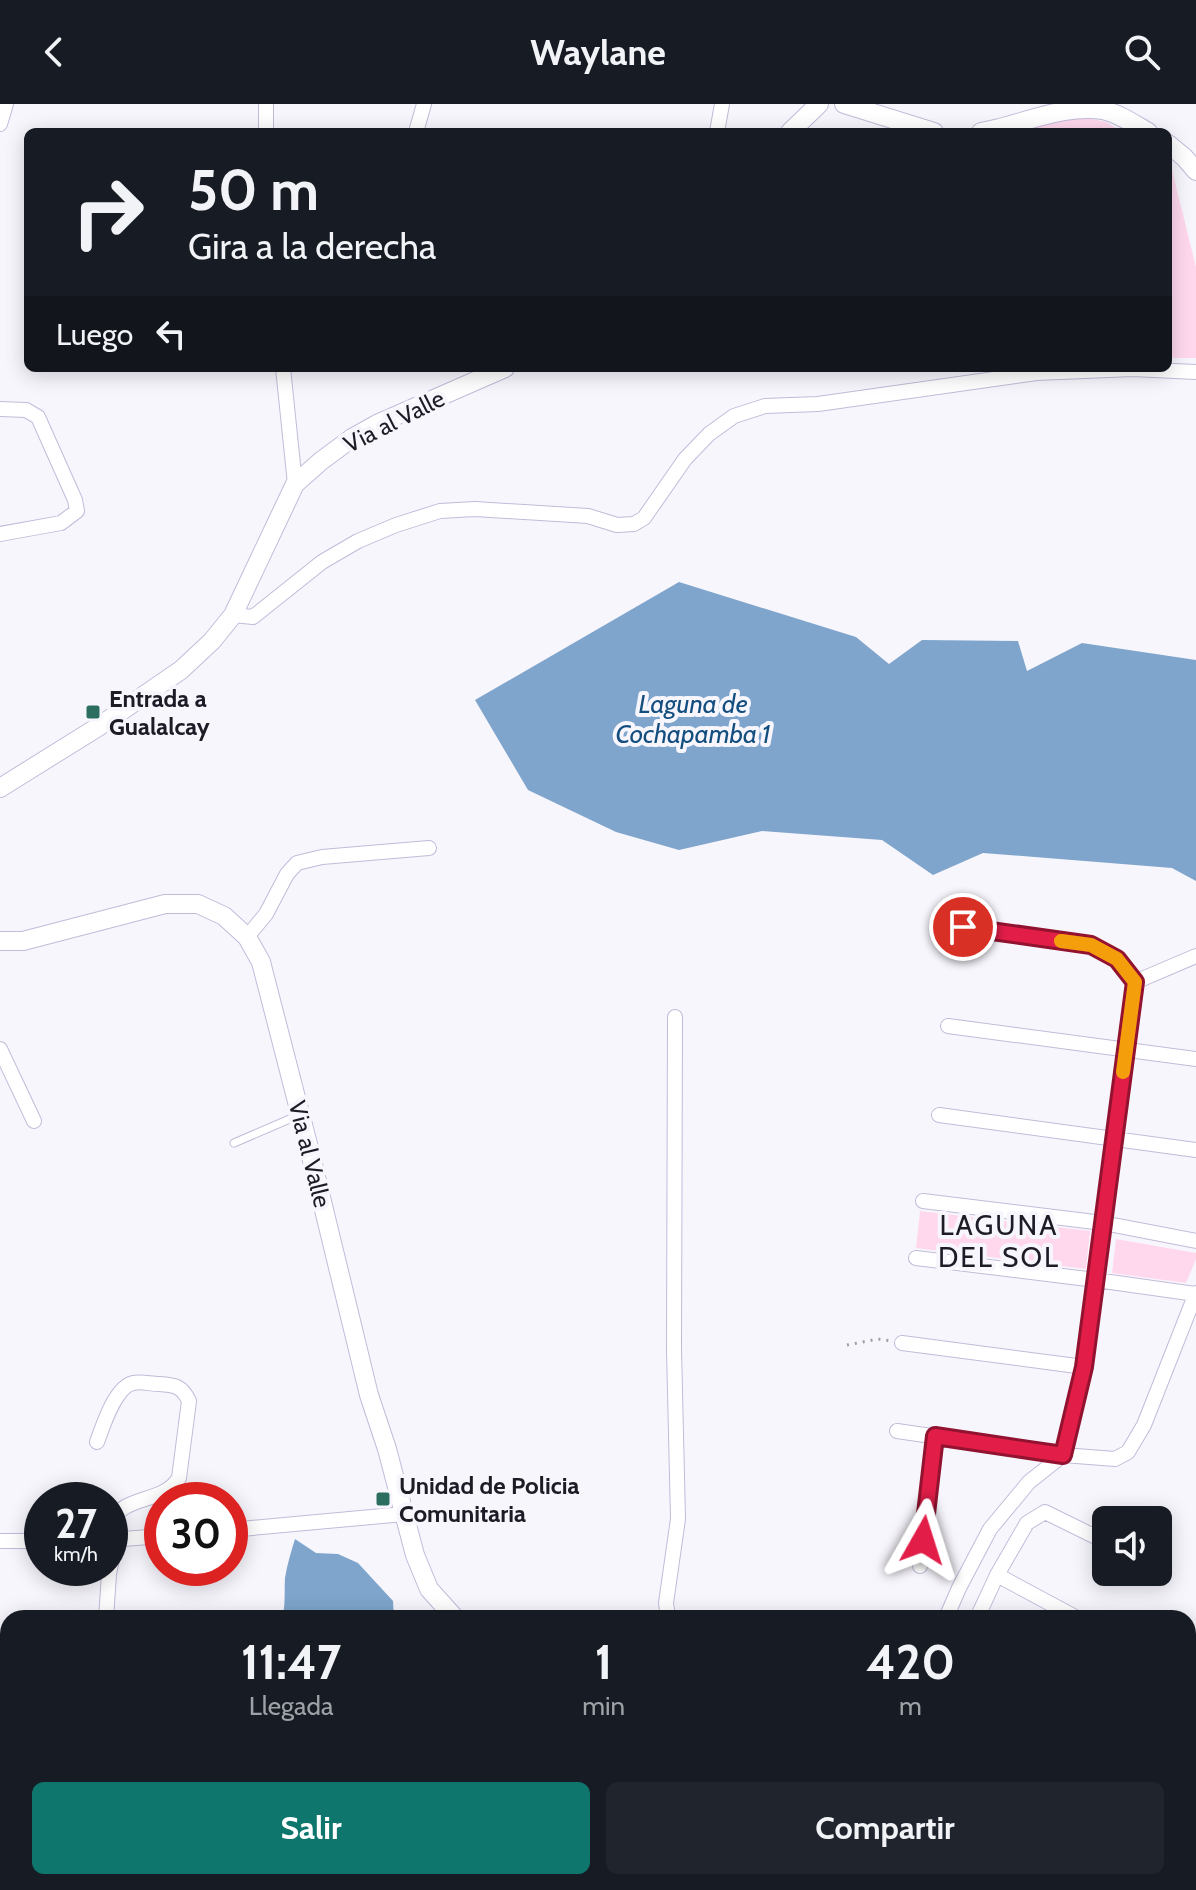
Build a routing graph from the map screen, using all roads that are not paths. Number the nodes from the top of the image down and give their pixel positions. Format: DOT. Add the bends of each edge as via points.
graph roads {
  1 [pos="6,104"];
  2 [pos="266,104"];
  3 [pos="424,104"];
  4 [pos="722,104"];
  5 [pos="819,104"];
  6 [pos="844,104"];
  7 [pos="1100,106"];
  8 [pos="0,124"];
  9 [pos="266,128"];
  10 [pos="417,128"];
  11 [pos="718,128"];
  12 [pos="794,128"];
  13 [pos="921,128"];
  14 [pos="1002,128"];
  15 [pos="1141,128"];
  16 [pos="1172,147"];
  17 [pos="1196,171"];
  18 [pos="1172,371"];
  19 [pos="283,372"];
  20 [pos="496,372"];
  21 [pos="1060,372"];
  22 [pos="1196,372"];
  23 [pos="0,409"];
  24 [pos="295,484"];
  25 [pos="0,534"];
  26 [pos="233,615"];
  27 [pos="0,788"];
  28 [pos="429,848"];
  29 [pos="963,927"];
  30 [pos="247,937"];
  31 [pos="0,941"];
  32 [pos="1196,956"];
  33 [pos="1135,982"];
  34 [pos="675,1017"];
  35 [pos="948,1026"];
  36 [pos="0,1049"];
  37 [pos="1126,1049"];
  38 [pos="1196,1059"];
  39 [pos="301,1115"];
  40 [pos="939,1115"];
  41 [pos="34,1121"];
  42 [pos="1115,1138"];
  43 [pos="234,1143"];
  44 [pos="1196,1150"];
  45 [pos="923,1201"];
  46 [pos="1103,1223"];
  47 [pos="1196,1241"];
  48 [pos="916,1258"];
  49 [pos="1096,1280"];
  50 [pos="1196,1294"];
  51 [pos="902,1343"];
  52 [pos="1084,1367"];
  53 [pos="897,1431"];
  54 [pos="935,1436"];
  55 [pos="97,1442"];
  56 [pos="1063,1455"];
  57 [pos="128,1506"];
  58 [pos="404,1514"];
  59 [pos="248,1528"];
  60 [pos="1092,1535"];
  61 [pos="0,1541"];
  62 [pos="24,1541"];
  63 [pos="920,1566"];
  64 [pos="997,1575"];
  65 [pos="108,1586"];
  66 [pos="107,1610"];
  67 [pos="448,1610"];
  68 [pos="667,1610"];
  69 [pos="949,1610"];
  70 [pos="981,1610"];
  71 [pos="1062,1610"];
  1 -- 8 [label="street"];
  2 -- 9 [label="street"];
  3 -- 10 [label="street"];
  4 -- 11 [label="street"];
  5 -- 12 [label="main road"];
  6 -- 13 [label="main road"];
  7 -- 14 [label="main road" via="1060,110"];
  7 -- 15 [label="main road"];
  16 -- 17 [label="main road"];
  18 -- 22 [label="street"];
  19 -- 24 [label="street"];
  20 -- 24 [label="main road, Via al Valle" via="364,431"];
  21 -- 26 [label="street" via="818,404 765,406 734,416 709,434 634,524 588,516 440,511 358,541 322,562 253,617"];
  23 -- 25 [label="street" via="26,410 38,417 77,511 61,523"];
  24 -- 26 [label="main road, Via al Valle"];
  26 -- 27 [label="main road, Via al Valle" via="181,670"];
  28 -- 30 [label="street" via="297,863"];
  29 -- 33 [label="street" via="1091,945 1117,959"];
  30 -- 31 [label="main road, Via al Valle" via="224,916 198,904 165,904 23,941"];
  30 -- 39 [label="main road, Via al Valle" via="261,962"];
  32 -- 33 [label="street"];
  33 -- 37 [label="street"];
  34 -- 68 [label="street" via="678,1519"];
  35 -- 37 [label="street"];
  36 -- 41 [label="street"];
  37 -- 38 [label="street"];
  37 -- 42 [label="street"];
  39 -- 43 [label="lane"];
  39 -- 58 [label="main road, Via al Valle" via="369,1395"];
  40 -- 42 [label="street"];
  42 -- 44 [label="street"];
  42 -- 46 [label="street"];
  45 -- 46 [label="street"];
  46 -- 47 [label="street"];
  46 -- 49 [label="street"];
  48 -- 49 [label="street"];
  49 -- 50 [label="street"];
  49 -- 52 [label="street"];
  50 -- 56 [label="street" via="1144,1425 1128,1452 1115,1459"];
  51 -- 52 [label="street"];
  52 -- 56 [label="street"];
  53 -- 54 [label="street"];
  54 -- 56 [label="street"];
  54 -- 63 [label="street"];
  55 -- 57 [label="street" via="111,1407 132,1383 172,1385 184,1391 189,1401 179,1478 173,1488"];
  56 -- 69 [label="street" via="1029,1482 990,1529"];
  58 -- 59 [label="street"];
  58 -- 67 [label="main road, Via al Valle" via="429,1589"];
  60 -- 64 [label="street" via="1045,1512 1027,1523"];
  61 -- 62 [label="street"];
  64 -- 70 [label="street"];
  64 -- 71 [label="street"];
  65 -- 66 [label="street"];
}
